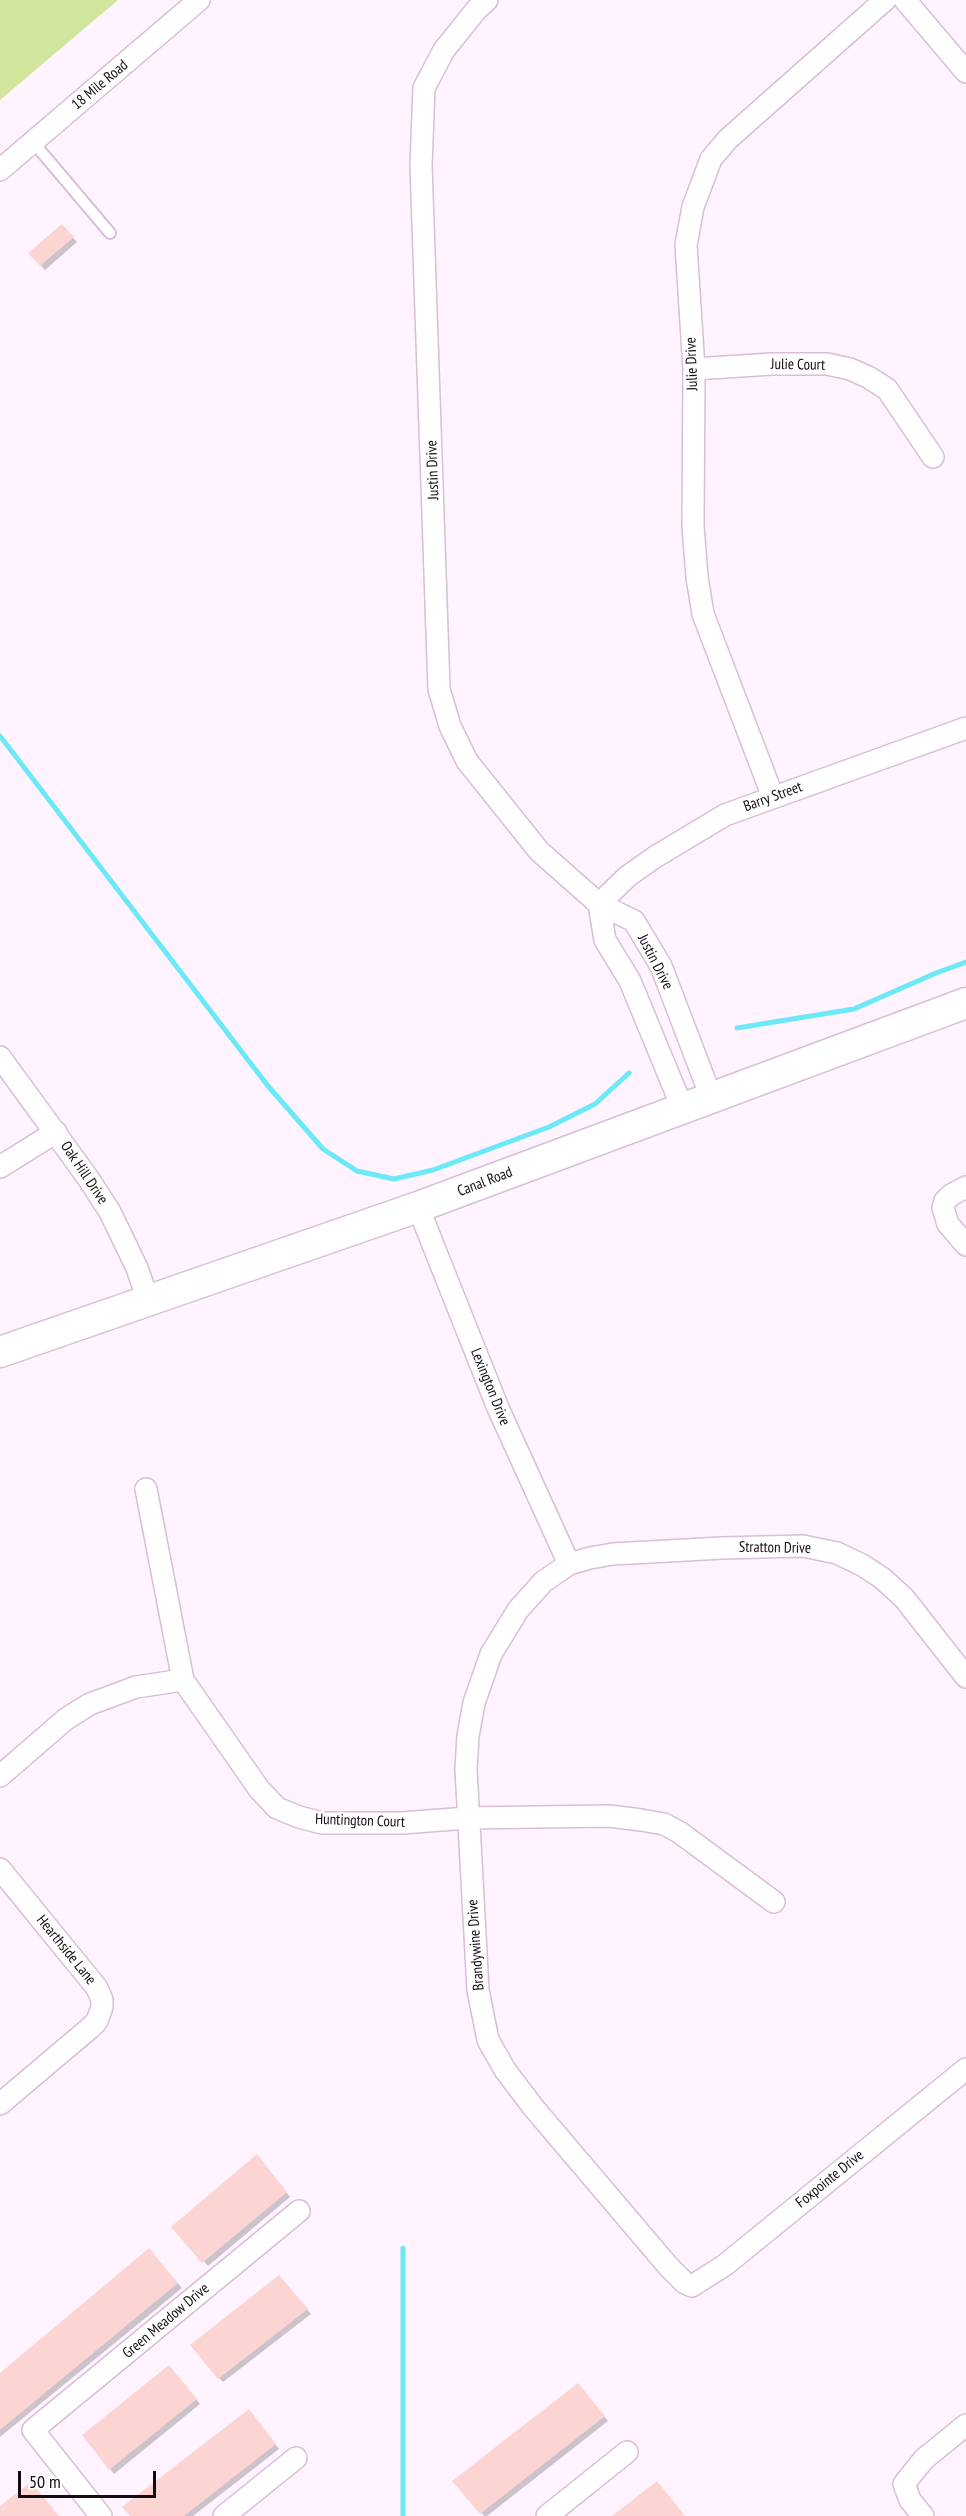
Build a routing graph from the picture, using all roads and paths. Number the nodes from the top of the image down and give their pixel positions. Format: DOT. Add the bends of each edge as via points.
graph roads {
  1 [pos="200,0"];
  2 [pos="487,0"];
  3 [pos="885,0"];
  4 [pos="905,0"];
  5 [pos="966,72"];
  6 [pos="33,142"];
  7 [pos="0,170"];
  8 [pos="110,233"];
  9 [pos="694,369"];
  10 [pos="933,457"];
  11 [pos="966,728"];
  12 [pos="773,797"];
  13 [pos="599,903"];
  14 [pos="966,1003"];
  15 [pos="689,1040"];
  16 [pos="659,1052"];
  17 [pos="0,1057"];
  18 [pos="711,1097"];
  19 [pos="682,1107"];
  20 [pos="56,1132"];
  21 [pos="0,1167"];
  22 [pos="966,1187"];
  23 [pos="418,1207"];
  24 [pos="966,1245"];
  25 [pos="148,1300"];
  26 [pos="0,1352"];
  27 [pos="146,1489"];
  28 [pos="569,1564"];
  29 [pos="966,1677"];
  30 [pos="183,1680"];
  31 [pos="0,1776"];
  32 [pos="467,1818"];
  33 [pos="0,1869"];
  34 [pos="774,1902"];
  35 [pos="966,2069"];
  36 [pos="0,2104"];
  37 [pos="299,2211"];
  38 [pos="692,2286"];
  39 [pos="966,2425"];
  40 [pos="627,2452"];
  41 [pos="296,2458"];
  42 [pos="101,2516"];
  43 [pos="224,2516"];
  44 [pos="547,2516"];
  45 [pos="923,2516"];
  1 -- 6 [label="street, 18 Mile Road"];
  2 -- 13 [label="street, Justin Drive" via="444,51 424,88 421,165 439,688 450,726 467,761 539,851"];
  3 -- 9 [label="street, Julie Drive" via="711,159 693,207 686,245"];
  4 -- 5 [label="street"];
  6 -- 7 [label="street, 18 Mile Road"];
  6 -- 8 [label="lane"];
  9 -- 10 [label="street, Julie Court" via="772,364 827,364 850,369 887,389"];
  9 -- 12 [label="street, Julie Drive" via="693,526 703,614"];
  11 -- 12 [label="street, Barry Street"];
  12 -- 13 [label="street, Barry Street" via="725,815 663,851"];
  13 -- 15 [label="street, Justin Drive" via="634,921 661,966"];
  13 -- 16 [label="street, Justin Drive" via="605,940 630,981"];
  14 -- 18 [label="street, Canal Road"];
  15 -- 16 [label="street"];
  15 -- 18 [label="street, Justin Drive"];
  16 -- 19 [label="street, Justin Drive"];
  17 -- 20 [label="street, Oak Hill Drive"];
  18 -- 19 [label="street, Canal Road"];
  19 -- 23 [label="street, Canal Road"];
  20 -- 21 [label="street"];
  20 -- 25 [label="street, Oak Hill Drive" via="110,1212"];
  22 -- 24 [label="street" via="951,1195 944,1208 948,1224"];
  23 -- 25 [label="street, Canal Road"];
  23 -- 28 [label="street, Lexington Drive" via="498,1408"];
  25 -- 26 [label="street, Canal Road"];
  27 -- 30 [label="street, Huntington Court"];
  28 -- 29 [label="street, Stratton Drive" via="613,1554 722,1548 803,1546 837,1553 882,1578 904,1598"];
  28 -- 32 [label="street, Brandywine Drive" via="531,1594 518,1610 486,1667 468,1736"];
  30 -- 31 [label="street" via="136,1687 90,1704 66,1719"];
  30 -- 32 [label="street, Huntington Court" via="259,1789 277,1808 322,1823"];
  32 -- 34 [label="street, Huntington Court" via="609,1816 664,1824"];
  32 -- 38 [label="street, Brandywine Drive" via="478,1990 489,2040 505,2070 533,2107 668,2266"];
  33 -- 36 [label="street, Hearthside Lane" via="97,1988 102,2007 90,2028"];
  35 -- 38 [label="street, Foxpointe Drive" via="725,2265"];
  37 -- 42 [label="street, Green Meadow Drive" via="33,2430"];
  39 -- 45 [label="street" via="924,2459 904,2484 910,2500"];
  40 -- 44 [label="street"];
  41 -- 43 [label="street"];
}
